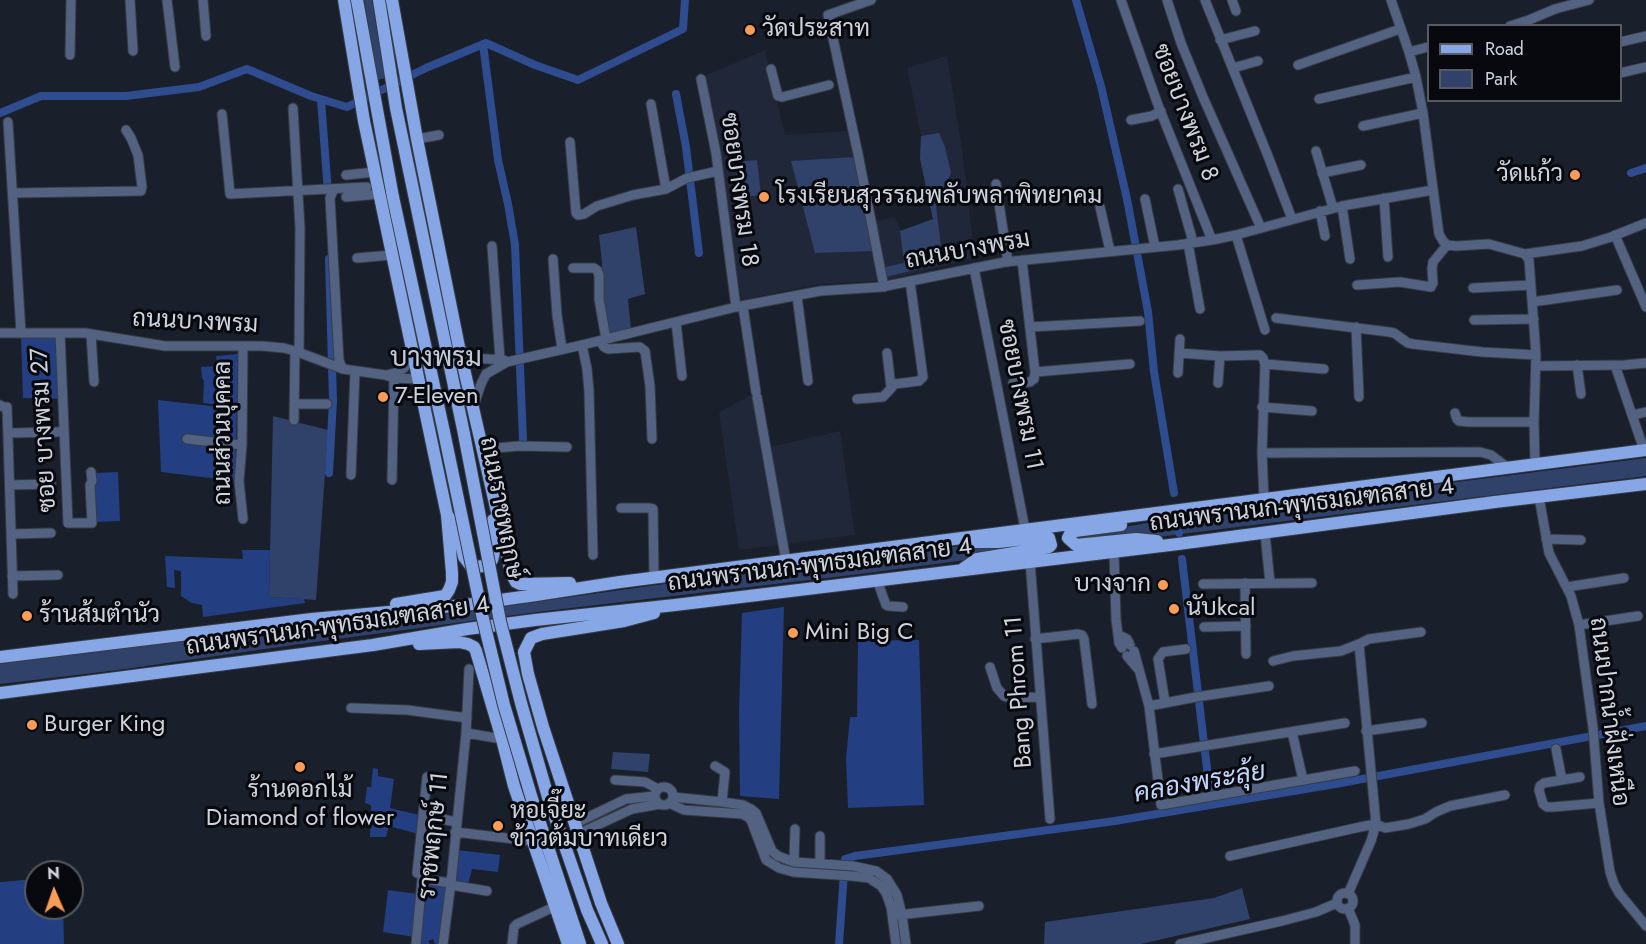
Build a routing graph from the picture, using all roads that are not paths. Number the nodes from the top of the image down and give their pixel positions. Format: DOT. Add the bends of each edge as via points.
graph roads {
  1 [pos="71,0"];
  2 [pos="130,0"];
  3 [pos="167,0"];
  4 [pos="203,0"];
  5 [pos="344,0"];
  6 [pos="357,0"];
  7 [pos="379,0"];
  8 [pos="392,0"];
  9 [pos="871,0"];
  10 [pos="1121,0"];
  11 [pos="1167,0"];
  12 [pos="1205,0"];
  13 [pos="1232,0"];
  14 [pos="1391,0"];
  15 [pos="1589,0"];
  16 [pos="1554,5"];
  17 [pos="1236,11"];
  18 [pos="1530,23"];
  19 [pos="1400,29"];
  20 [pos="1256,31"];
  21 [pos="206,36"];
  22 [pos="1646,36"];
  23 [pos="1221,40"];
  24 [pos="1622,42"];
  25 [pos="1427,47"];
  26 [pos="133,51"];
  27 [pos="1409,52"];
  28 [pos="70,55"];
  29 [pos="1257,61"];
  30 [pos="1298,65"];
  31 [pos="175,67"];
  32 [pos="1646,67"];
  33 [pos="771,69"];
  34 [pos="1233,69"];
  35 [pos="1622,73"];
  36 [pos="1416,77"];
  37 [pos="701,79"];
  38 [pos="835,84"];
  39 [pos="1318,99"];
  40 [pos="651,104"];
  41 [pos="293,108"];
  42 [pos="1161,111"];
  43 [pos="1423,113"];
  44 [pos="222,114"];
  45 [pos="1131,120"];
  46 [pos="8,122"];
  47 [pos="1363,126"];
  48 [pos="126,130"];
  49 [pos="439,135"];
  50 [pos="417,139"];
  51 [pos="570,142"];
  52 [pos="1316,151"];
  53 [pos="1361,165"];
  54 [pos="718,171"];
  55 [pos="375,172"];
  56 [pos="1322,173"];
  57 [pos="346,175"];
  58 [pos="996,184"];
  59 [pos="367,187"];
  60 [pos="330,189"];
  61 [pos="666,189"];
  62 [pos="1178,189"];
  63 [pos="1433,190"];
  64 [pos="298,191"];
  65 [pos="13,193"];
  66 [pos="346,197"];
  67 [pos="381,197"];
  68 [pos="1384,198"];
  69 [pos="1145,199"];
  70 [pos="1100,207"];
  71 [pos="1337,207"];
  72 [pos="1320,212"];
  73 [pos="1292,219"];
  74 [pos="1646,223"];
  75 [pos="1261,228"];
  76 [pos="1236,235"];
  77 [pos="1615,235"];
  78 [pos="1325,236"];
  79 [pos="1212,240"];
  80 [pos="1190,243"];
  81 [pos="1447,245"];
  82 [pos="492,246"];
  83 [pos="1155,247"];
  84 [pos="1110,251"];
  85 [pos="392,255"];
  86 [pos="1525,255"];
  87 [pos="1388,257"];
  88 [pos="357,258"];
  89 [pos="553,259"];
  90 [pos="1350,259"];
  91 [pos="1022,260"];
  92 [pos="1008,262"];
  93 [pos="408,265"];
  94 [pos="573,268"];
  95 [pos="974,268"];
  96 [pos="910,281"];
  97 [pos="1357,285"];
  98 [pos="1531,285"];
  99 [pos="884,287"];
  100 [pos="1473,288"];
  101 [pos="1617,290"];
  102 [pos="797,296"];
  103 [pos="1532,302"];
  104 [pos="740,307"];
  105 [pos="1646,307"];
  106 [pos="1200,309"];
  107 [pos="1276,318"];
  108 [pos="1534,319"];
  109 [pos="1474,320"];
  110 [pos="1140,321"];
  111 [pos="676,322"];
  112 [pos="1030,327"];
  113 [pos="1356,327"];
  114 [pos="1265,330"];
  115 [pos="0,333"];
  116 [pos="21,333"];
  117 [pos="60,333"];
  118 [pos="91,334"];
  119 [pos="1180,339"];
  120 [pos="603,340"];
  121 [pos="582,345"];
  122 [pos="243,346"];
  123 [pos="459,347"];
  124 [pos="562,349"];
  125 [pos="297,352"];
  126 [pos="887,353"];
  127 [pos="1179,353"];
  128 [pos="1536,355"];
  129 [pos="413,356"];
  130 [pos="1220,356"];
  131 [pos="517,358"];
  132 [pos="500,360"];
  133 [pos="1644,363"];
  134 [pos="1130,364"];
  135 [pos="1265,364"];
  136 [pos="1577,365"];
  137 [pos="1615,365"];
  138 [pos="1536,366"];
  139 [pos="342,368"];
  140 [pos="1324,369"];
  141 [pos="355,371"];
  142 [pos="1035,372"];
  143 [pos="1178,373"];
  144 [pos="390,376"];
  145 [pos="682,376"];
  146 [pos="418,379"];
  147 [pos="808,381"];
  148 [pos="94,382"];
  149 [pos="1013,383"];
  150 [pos="1218,383"];
  151 [pos="891,387"];
  152 [pos="1581,394"];
  153 [pos="1359,397"];
  154 [pos="857,399"];
  155 [pos="294,404"];
  156 [pos="327,404"];
  157 [pos="0,405"];
  158 [pos="1262,407"];
  159 [pos="473,408"];
  160 [pos="1312,411"];
  161 [pos="1646,412"];
  162 [pos="1455,413"];
  163 [pos="1633,416"];
  164 [pos="294,420"];
  165 [pos="1534,422"];
  166 [pos="58,432"];
  167 [pos="9,433"];
  168 [pos="187,439"];
  169 [pos="652,439"];
  170 [pos="242,445"];
  171 [pos="567,447"];
  172 [pos="484,449"];
  173 [pos="1645,450"];
  174 [pos="1262,453"];
  175 [pos="1535,464"];
  176 [pos="1507,466"];
  177 [pos="91,472"];
  178 [pos="351,475"];
  179 [pos="392,480"];
  180 [pos="51,484"];
  181 [pos="11,485"];
  182 [pos="1646,487"];
  183 [pos="1539,497"];
  184 [pos="1264,499"];
  185 [pos="496,507"];
  186 [pos="621,508"];
  187 [pos="1160,512"];
  188 [pos="447,515"];
  189 [pos="243,519"];
  190 [pos="1025,529"];
  191 [pos="51,533"];
  192 [pos="1265,533"];
  193 [pos="11,534"];
  194 [pos="956,538"];
  195 [pos="1545,538"];
  196 [pos="1581,540"];
  197 [pos="1173,544"];
  198 [pos="1114,552"];
  199 [pos="593,555"];
  200 [pos="786,561"];
  201 [pos="1030,561"];
  202 [pos="963,570"];
  203 [pos="58,574"];
  204 [pos="12,576"];
  205 [pos="654,577"];
  206 [pos="1624,578"];
  207 [pos="877,580"];
  208 [pos="620,582"];
  209 [pos="1245,583"];
  210 [pos="1270,583"];
  211 [pos="1312,583"];
  212 [pos="1203,584"];
  213 [pos="1567,587"];
  214 [pos="13,594"];
  215 [pos="675,605"];
  216 [pos="903,607"];
  217 [pos="1638,616"];
  218 [pos="312,620"];
  219 [pos="1580,625"];
  220 [pos="1246,626"];
  221 [pos="1204,627"];
  222 [pos="1421,632"];
  223 [pos="1035,639"];
  224 [pos="1359,644"];
  225 [pos="373,645"];
  226 [pos="1186,649"];
  227 [pos="1246,654"];
  228 [pos="0,657"];
  229 [pos="1273,661"];
  230 [pos="990,667"];
  231 [pos="470,669"];
  232 [pos="1269,686"];
  233 [pos="0,693"];
  234 [pos="1040,697"];
  235 [pos="1166,702"];
  236 [pos="1092,704"];
  237 [pos="1149,705"];
  238 [pos="351,708"];
  239 [pos="467,718"];
  240 [pos="1345,723"];
  241 [pos="1422,723"];
  242 [pos="543,728"];
  243 [pos="1366,731"];
  244 [pos="466,732"];
  245 [pos="1292,732"];
  246 [pos="502,737"];
  247 [pos="1556,749"];
  248 [pos="1154,754"];
  249 [pos="716,766"];
  250 [pos="1355,771"];
  251 [pos="427,777"];
  252 [pos="1580,777"];
  253 [pos="615,780"];
  254 [pos="1303,780"];
  255 [pos="1562,780"];
  256 [pos="1505,795"];
  257 [pos="663,798"];
  258 [pos="722,802"];
  259 [pos="1599,803"];
  260 [pos="734,809"];
  261 [pos="423,815"];
  262 [pos="1050,819"];
  263 [pos="1376,824"];
  264 [pos="456,827"];
  265 [pos="576,829"];
  266 [pos="795,829"];
  267 [pos="820,836"];
  268 [pos="531,841"];
  269 [pos="1230,856"];
  270 [pos="794,862"];
  271 [pos="820,863"];
  272 [pos="837,870"];
  273 [pos="417,873"];
  274 [pos="451,884"];
  275 [pos="487,891"];
  276 [pos="1348,894"];
  277 [pos="1337,903"];
  278 [pos="979,906"];
  279 [pos="554,907"];
  280 [pos="1348,908"];
  281 [pos="897,915"];
  282 [pos="1646,926"];
  283 [pos="416,944"];
  284 [pos="443,944"];
  285 [pos="512,944"];
  286 [pos="568,944"];
  287 [pos="580,944"];
  288 [pos="602,944"];
  289 [pos="618,944"];
  290 [pos="896,944"];
  291 [pos="906,944"];
  292 [pos="1180,944"];
  293 [pos="1355,944"];
  1 -- 28 [label="street"];
  2 -- 26 [label="street"];
  3 -- 31 [label="street"];
  4 -- 21 [label="street"];
  5 -- 55 [label="main road"];
  6 -- 93 [label="main road, ถนนราชพฤกษ์"];
  7 -- 288 [label="main road, ถนนราชพฤกษ์, bridge" via="396,108 500,621 548,797"];
  8 -- 50 [label="main road, ถนนราชพฤกษ์"];
  9 -- 38 [label="street" via="828,15"];
  10 -- 42 [label="street, ซอยบางพรม 8"];
  11 -- 75 [label="street" via="1203,97"];
  12 -- 23 [label="street"];
  13 -- 17 [label="street"];
  14 -- 19 [label="street"];
  15 -- 16 [label="street"];
  16 -- 18 [label="street"];
  19 -- 27 [label="street"];
  19 -- 30 [label="street"];
  20 -- 23 [label="street"];
  22 -- 24 [label="street"];
  23 -- 34 [label="street"];
  25 -- 27 [label="street"];
  27 -- 36 [label="street"];
  29 -- 34 [label="street"];
  32 -- 35 [label="street"];
  33 -- 38 [label="street" via="778,96 782,97"];
  34 -- 73 [label="street"];
  36 -- 39 [label="street"];
  36 -- 43 [label="street"];
  37 -- 54 [label="street, ซอยบางพรม 18"];
  38 -- 99 [label="street" via="858,154"];
  40 -- 61 [label="street"];
  41 -- 64 [label="street"];
  42 -- 45 [label="street"];
  42 -- 79 [label="street, ซอยบางพรม 8"];
  43 -- 47 [label="street"];
  43 -- 63 [label="street"];
  44 -- 64 [label="street" via="230,194"];
  46 -- 65 [label="street"];
  48 -- 65 [label="street" via="138,155 141,191"];
  49 -- 50 [label="street"];
  50 -- 123 [label="main road, ถนนราชพฤกษ์"];
  51 -- 61 [label="street" via="578,215 633,195"];
  52 -- 56 [label="street"];
  53 -- 56 [label="street"];
  54 -- 61 [label="street" via="690,177"];
  54 -- 104 [label="street, ซอยบางพรม 18"];
  55 -- 57 [label="street"];
  55 -- 67 [label="main road"];
  55 -- 93 [label="main road" via="400,253"];
  56 -- 71 [label="street"];
  58 -- 92 [label="street"];
  59 -- 60 [label="street"];
  60 -- 64 [label="street"];
  60 -- 139 [label="street"];
  62 -- 80 [label="street"];
  63 -- 68 [label="street, ถนนบางพรม"];
  63 -- 81 [label="street" via="1439,234"];
  64 -- 125 [label="street"];
  65 -- 116 [label="street"];
  66 -- 67 [label="street"];
  67 -- 85 [label="main road"];
  68 -- 71 [label="street, ถนนบางพรม"];
  68 -- 87 [label="street"];
  69 -- 83 [label="street"];
  70 -- 84 [label="street"];
  71 -- 72 [label="street, ถนนบางพรม"];
  71 -- 90 [label="street"];
  72 -- 73 [label="street, ถนนบางพรม"];
  72 -- 78 [label="street"];
  73 -- 75 [label="street, ถนนบางพรม"];
  74 -- 77 [label="street"];
  75 -- 76 [label="street, ถนนบางพรม"];
  76 -- 79 [label="street, ถนนบางพรม"];
  76 -- 114 [label="street"];
  77 -- 86 [label="street" via="1582,246"];
  77 -- 105 [label="street"];
  79 -- 80 [label="street, ถนนบางพรม"];
  80 -- 83 [label="street, ถนนบางพรม"];
  80 -- 106 [label="street"];
  81 -- 86 [label="street" via="1490,244"];
  81 -- 97 [label="street" via="1433,262 1431,287 1400,282"];
  82 -- 132 [label="street"];
  83 -- 84 [label="street, ถนนบางพรม"];
  84 -- 91 [label="street, ถนนบางพรม"];
  85 -- 88 [label="street"];
  85 -- 129 [label="main road"];
  86 -- 98 [label="street"];
  89 -- 124 [label="street"];
  91 -- 92 [label="street, ถนนบางพรม"];
  91 -- 112 [label="street"];
  92 -- 95 [label="street, ถนนบางพรม"];
  93 -- 287 [label="main road, ถนนราชพฤกษ์, bridge" via="504,705"];
  94 -- 120 [label="street" via="594,268 599,274"];
  95 -- 96 [label="street, ถนนบางพรม"];
  95 -- 190 [label="street, ซอยบางพรม 11"];
  96 -- 99 [label="street, ถนนบางพรม"];
  96 -- 151 [label="street" via="923,377"];
  98 -- 100 [label="street"];
  98 -- 103 [label="street"];
  99 -- 102 [label="street, ถนนบางพรม"];
  101 -- 103 [label="street"];
  102 -- 104 [label="street, ถนนบางพรม"];
  102 -- 147 [label="street"];
  103 -- 108 [label="street"];
  104 -- 111 [label="street, ถนนบางพรม"];
  104 -- 200 [label="street, ซอยบางพรม 18"];
  107 -- 113 [label="street"];
  108 -- 109 [label="street"];
  108 -- 128 [label="street"];
  110 -- 112 [label="street"];
  111 -- 120 [label="street, ถนนบางพรม"];
  111 -- 145 [label="street"];
  112 -- 142 [label="street"];
  113 -- 128 [label="street" via="1394,333 1413,344"];
  113 -- 153 [label="street"];
  115 -- 116 [label="street, ถนนบางพรม"];
  116 -- 117 [label="street, ถนนบางพรม"];
  117 -- 118 [label="street, ถนนบางพรม"];
  117 -- 177 [label="street, ซอย บางพรม 27" via="68,523 92,523"];
  118 -- 122 [label="street, ถนนบางพรม" via="165,346"];
  118 -- 148 [label="street"];
  119 -- 127 [label="street"];
  120 -- 121 [label="street, ถนนบางพรม"];
  120 -- 169 [label="street" via="608,349 640,346 645,351"];
  121 -- 124 [label="street, ถนนบางพรม"];
  121 -- 199 [label="street" via="589,391"];
  122 -- 125 [label="street, ถนนบางพรม"];
  122 -- 170 [label="street, ถนนส่วนบุคคล"];
  123 -- 132 [label="street, ถนนบางพรม" via="472,358"];
  123 -- 159 [label="main road, ถนนราชพฤกษ์"];
  124 -- 131 [label="street, ถนนบางพรม"];
  125 -- 139 [label="street, ถนนบางพรม"];
  125 -- 155 [label="street"];
  126 -- 151 [label="street"];
  127 -- 130 [label="street"];
  127 -- 143 [label="street"];
  128 -- 138 [label="street"];
  129 -- 144 [label="street" via="404,368"];
  129 -- 146 [label="main road"];
  130 -- 135 [label="street" via="1260,355"];
  130 -- 150 [label="street"];
  131 -- 132 [label="street, ถนนบางพรม"];
  131 -- 159 [label="street, ถนนบางพรม" via="486,374"];
  133 -- 137 [label="street"];
  134 -- 142 [label="street"];
  135 -- 140 [label="street"];
  135 -- 158 [label="street"];
  136 -- 137 [label="street"];
  136 -- 138 [label="street"];
  136 -- 152 [label="street"];
  137 -- 163 [label="street"];
  138 -- 165 [label="street"];
  139 -- 141 [label="street, ถนนบางพรม"];
  141 -- 144 [label="street, ถนนบางพรม"];
  141 -- 178 [label="street"];
  142 -- 149 [label="street" via="1030,382"];
  144 -- 146 [label="street, ถนนบางพรม"];
  144 -- 179 [label="street"];
  146 -- 188 [label="main road"];
  151 -- 154 [label="street" via="883,397"];
  155 -- 156 [label="street"];
  155 -- 164 [label="street"];
  157 -- 167 [label="street" via="8,407"];
  158 -- 160 [label="street"];
  158 -- 174 [label="street"];
  159 -- 172 [label="main road, ถนนราชพฤกษ์"];
  161 -- 163 [label="street"];
  162 -- 165 [label="street" via="1459,421"];
  163 -- 173 [label="street"];
  165 -- 175 [label="street"];
  166 -- 167 [label="street"];
  167 -- 181 [label="street"];
  168 -- 170 [label="street"];
  170 -- 189 [label="street, ถนนส่วนบุคคล" via="239,481"];
  171 -- 172 [label="street"];
  172 -- 185 [label="main road, ถนนราชพฤกษ์"];
  173 -- 175 [label="main road, ถนนพรานนก-พุทธมณฑลสาย 4"];
  174 -- 176 [label="street" via="1480,452"];
  174 -- 184 [label="street"];
  175 -- 176 [label="main road, ถนนพรานนก-พุทธมณฑลสาย 4"];
  176 -- 184 [label="main road, ถนนพรานนก-พุทธมณฑลสาย 4"];
  180 -- 181 [label="street"];
  181 -- 193 [label="street"];
  182 -- 183 [label="main road, ถนนพรานนก-พุทธมณฑลสาย 4"];
  183 -- 192 [label="main road, ถนนพรานนก-พุทธมณฑลสาย 4"];
  183 -- 195 [label="street, ถนนปากน้ำฝั่งเหนือ"];
  184 -- 187 [label="main road, ถนนพรานนก-พุทธมณฑลสาย 4"];
  185 -- 188 [label="main road" via="492,520 493,555 489,564 479,568 466,562 457,527"];
  185 -- 208 [label="main road, ถนนราชพฤกษ์" via="510,573 516,582"];
  186 -- 205 [label="street" via="652,509"];
  187 -- 190 [label="main road, ถนนพรานนก-พุทธมณฑลสาย 4"];
  187 -- 197 [label="main road" via="1137,522 1071,532 1068,538 1076,544 1151,539"];
  188 -- 218 [label="main road" via="452,582 445,596"];
  190 -- 194 [label="main road, ถนนพรานนก-พุทธมณฑลสาย 4"];
  191 -- 193 [label="street"];
  192 -- 197 [label="main road, ถนนพรานนก-พุทธมณฑลสาย 4"];
  192 -- 210 [label="street"];
  193 -- 204 [label="street"];
  194 -- 200 [label="main road, ถนนพรานนก-พุทธมณฑลสาย 4"];
  194 -- 202 [label="main road" via="998,542 1044,537 1051,541 1049,547 977,559"];
  195 -- 196 [label="street"];
  195 -- 213 [label="street, ถนนปากน้ำฝั่งเหนือ"];
  197 -- 198 [label="main road, ถนนพรานนก-พุทธมณฑลสาย 4"];
  198 -- 201 [label="main road, ถนนพรานนก-พุทธมณฑลสาย 4"];
  198 -- 237 [label="street" via="1119,643 1128,650 1138,669"];
  200 -- 205 [label="main road, ถนนพรานนก-พุทธมณฑลสาย 4"];
  201 -- 202 [label="main road, ถนนพรานนก-พุทธมณฑลสาย 4"];
  201 -- 223 [label="street, Bang Phrom 11"];
  202 -- 207 [label="main road, ถนนพรานนก-พุทธมณฑลสาย 4"];
  203 -- 204 [label="street"];
  204 -- 214 [label="street"];
  205 -- 208 [label="main road, ถนนพรานนก-พุทธมณฑลสาย 4"];
  206 -- 213 [label="street"];
  207 -- 215 [label="main road, ถนนพรานนก-พุทธมณฑลสาย 4"];
  207 -- 216 [label="street" via="886,605"];
  208 -- 218 [label="main road, ถนนพรานนก-พุทธมณฑลสาย 4" via="465,605"];
  209 -- 210 [label="street"];
  209 -- 212 [label="street"];
  209 -- 220 [label="street"];
  210 -- 211 [label="street"];
  213 -- 219 [label="street, ถนนปากน้ำฝั่งเหนือ"];
  215 -- 225 [label="main road, ถนนพรานนก-พุทธมณฑลสาย 4" via="467,629"];
  215 -- 242 [label="main road" via="639,618 531,638 524,652"];
  217 -- 219 [label="street"];
  218 -- 228 [label="main road, ถนนพรานนก-พุทธมณฑลสาย 4"];
  219 -- 259 [label="street, ถนนปากน้ำฝั่งเหนือ"];
  220 -- 221 [label="street"];
  220 -- 227 [label="street"];
  222 -- 224 [label="street" via="1369,639"];
  223 -- 234 [label="street, Bang Phrom 11"];
  223 -- 236 [label="street" via="1082,635"];
  224 -- 229 [label="street" via="1341,651"];
  224 -- 243 [label="street"];
  225 -- 233 [label="main road, ถนนพรานนก-พุทธมณฑลสาย 4"];
  225 -- 246 [label="main road" via="459,642 474,647"];
  226 -- 235 [label="street" via="1163,652 1158,659"];
  230 -- 234 [label="street" via="1004,696"];
  231 -- 239 [label="street, ราชพฤกษ์ 11"];
  232 -- 235 [label="street"];
  234 -- 262 [label="street, Bang Phrom 11"];
  235 -- 237 [label="street"];
  237 -- 248 [label="street"];
  238 -- 239 [label="street"];
  239 -- 244 [label="street, ราชพฤกษ์ 11"];
  240 -- 245 [label="street"];
  241 -- 243 [label="street"];
  242 -- 246 [label="main road" via="520,666 511,658 500,658 491,665 489,677"];
  242 -- 265 [label="main road"];
  243 -- 263 [label="street"];
  244 -- 246 [label="street"];
  244 -- 264 [label="street, ราชพฤกษ์ 11"];
  245 -- 248 [label="street"];
  245 -- 254 [label="street"];
  246 -- 268 [label="main road"];
  247 -- 255 [label="street"];
  248 -- 254 [label="street" via="1161,805"];
  249 -- 258 [label="street" via="725,772"];
  250 -- 254 [label="street"];
  251 -- 261 [label="street"];
  252 -- 255 [label="street"];
  253 -- 257 [label="street" via="645,782"];
  255 -- 259 [label="street" via="1540,786 1547,807"];
  256 -- 263 [label="street" via="1450,806 1409,824 1385,828"];
  257 -- 258 [label="street"];
  257 -- 260 [label="street" via="684,810"];
  257 -- 265 [label="street" via="626,799"];
  258 -- 260 [label="street"];
  259 -- 282 [label="street, ถนนปากน้ำฝั่งเหนือ" via="1614,884"];
  260 -- 270 [label="street" via="743,805 756,813 772,851"];
  260 -- 272 [label="street" via="751,820 766,860 779,868 793,872"];
  261 -- 264 [label="street"];
  261 -- 273 [label="street"];
  263 -- 269 [label="street"];
  263 -- 276 [label="street"];
  264 -- 268 [label="street"];
  264 -- 274 [label="street, ราชพฤกษ์ 11"];
  265 -- 289 [label="main road"];
  266 -- 270 [label="street"];
  267 -- 271 [label="street"];
  268 -- 279 [label="main road"];
  270 -- 271 [label="street"];
  271 -- 272 [label="street"];
  272 -- 281 [label="street" via="876,871 887,879 897,895"];
  274 -- 275 [label="street"];
  274 -- 283 [label="street" via="422,879"];
  274 -- 284 [label="street, ราชพฤกษ์ 11"];
  276 -- 277 [label="street" via="1340,896"];
  276 -- 280 [label="street" via="1353,902"];
  277 -- 280 [label="street" via="1342,909"];
  277 -- 292 [label="street" via="1282,921"];
  278 -- 281 [label="street"];
  279 -- 285 [label="street" via="517,924"];
  279 -- 286 [label="main road"];
  280 -- 293 [label="street"];
  281 -- 290 [label="street"];
  281 -- 291 [label="street"];
}
